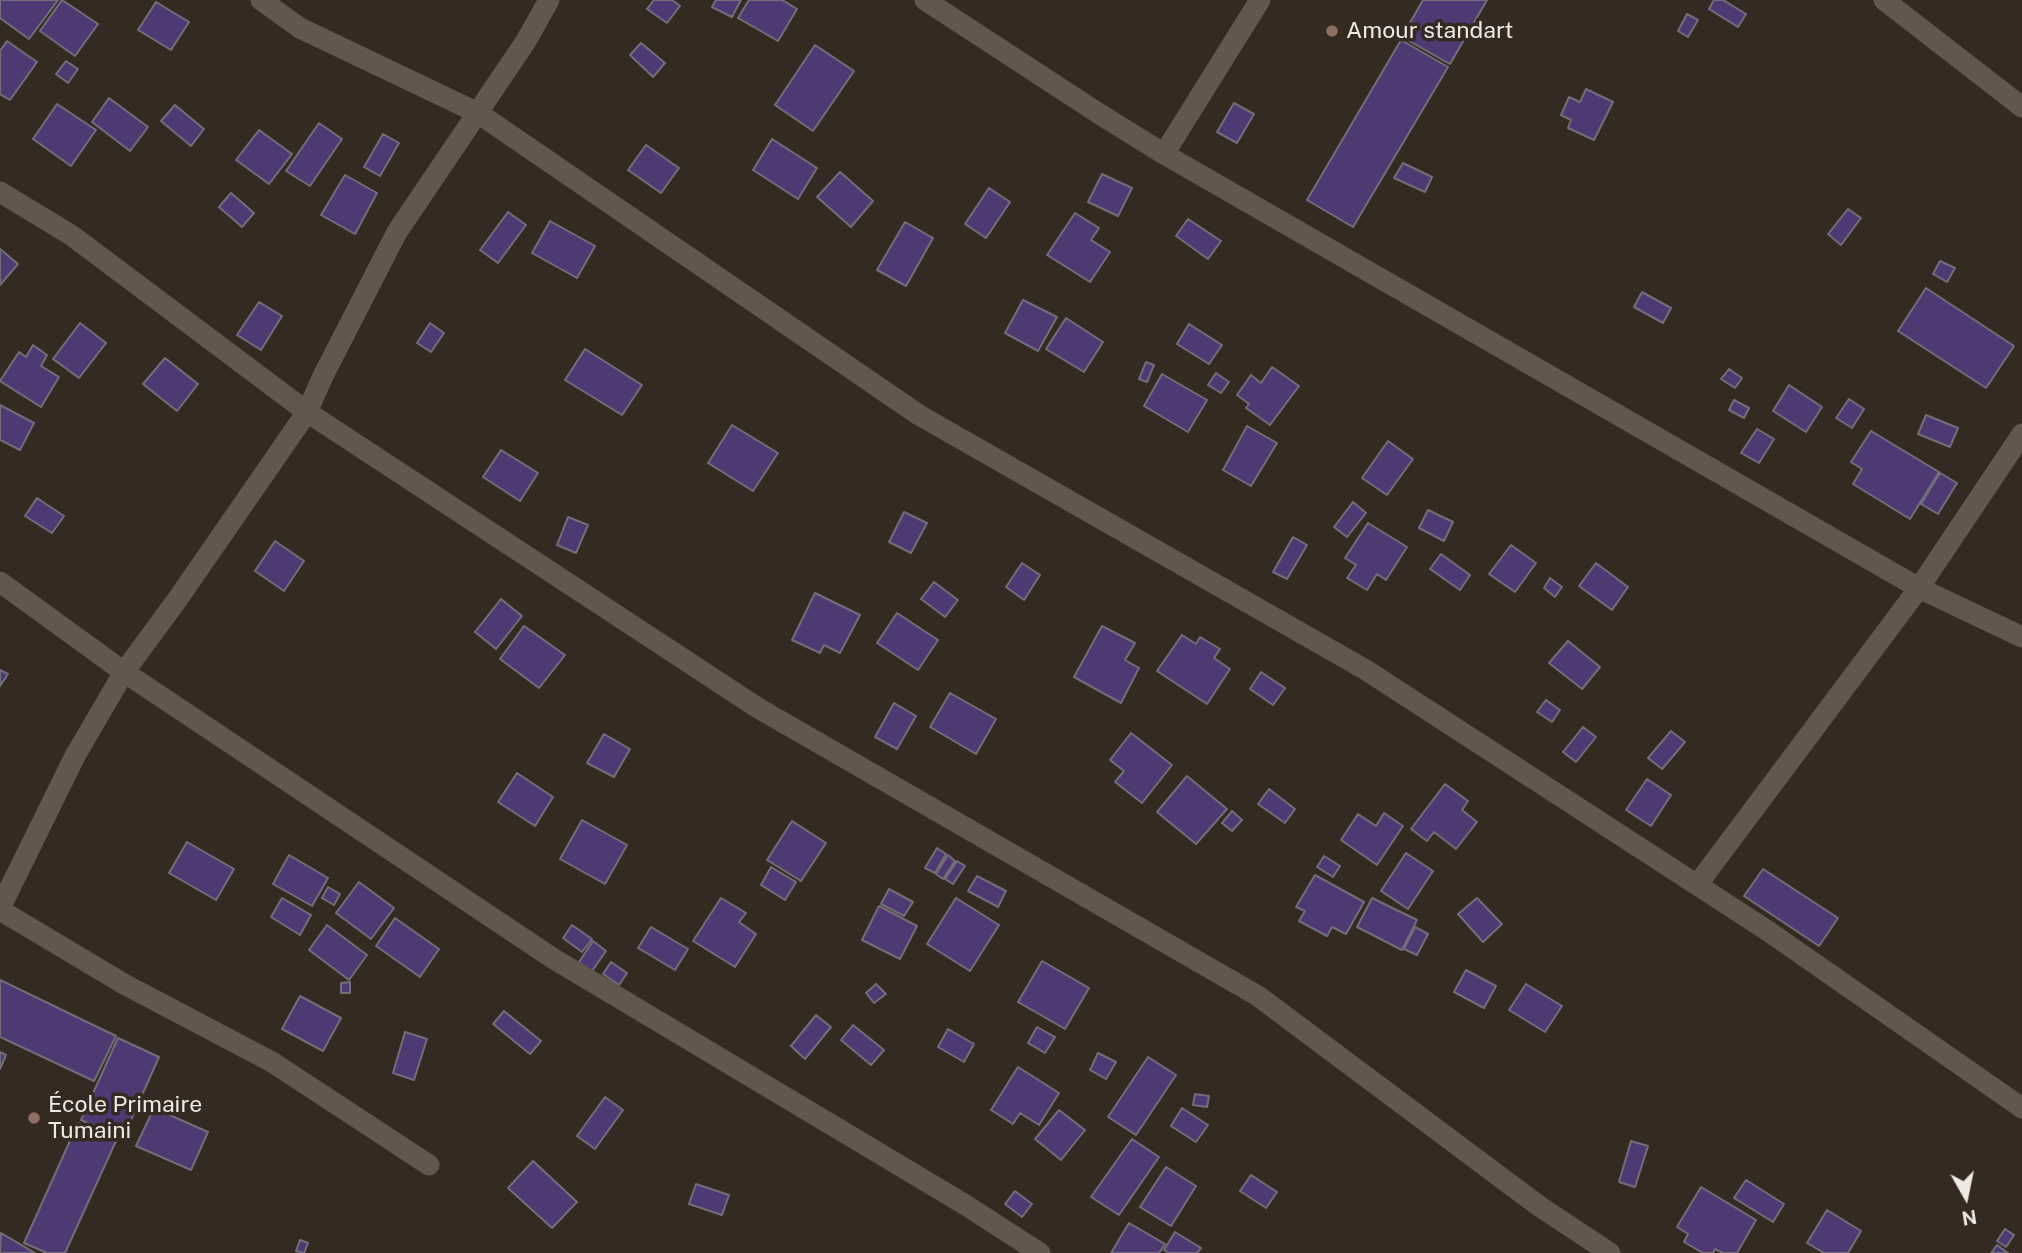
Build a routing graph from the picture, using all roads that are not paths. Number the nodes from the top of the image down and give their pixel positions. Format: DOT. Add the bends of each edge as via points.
graph roads {
  1 [pos="261,0"];
  2 [pos="549,0"];
  3 [pos="925,0"];
  4 [pos="1260,0"];
  5 [pos="1884,0"];
  6 [pos="2022,107"];
  7 [pos="478,113"];
  8 [pos="1164,154"];
  9 [pos="0,192"];
  10 [pos="307,412"];
  11 [pos="2022,434"];
  12 [pos="0,582"];
  13 [pos="1919,588"];
  14 [pos="2022,638"];
  15 [pos="124,672"];
  16 [pos="1697,885"];
  17 [pos="0,909"];
  18 [pos="2022,1108"];
  19 [pos="429,1165"];
  20 [pos="1040,1253"];
  21 [pos="1610,1253"];
  1 -- 7 [label="street" via="300,28"];
  2 -- 7 [label="street"];
  3 -- 8 [label="street"];
  4 -- 8 [label="street"];
  5 -- 6 [label="street"];
  7 -- 10 [label="street" via="397,232"];
  7 -- 16 [label="street" via="919,415 1366,670"];
  8 -- 13 [label="street"];
  9 -- 10 [label="street" via="71,235"];
  10 -- 15 [label="street"];
  10 -- 21 [label="street" via="758,708 1258,996 1539,1206"];
  11 -- 13 [label="street"];
  12 -- 15 [label="street"];
  13 -- 14 [label="street"];
  13 -- 16 [label="street"];
  15 -- 17 [label="street" via="75,756"];
  15 -- 20 [label="street" via="554,959"];
  16 -- 18 [label="street"];
  17 -- 19 [label="street" via="124,984 272,1062"];
}
